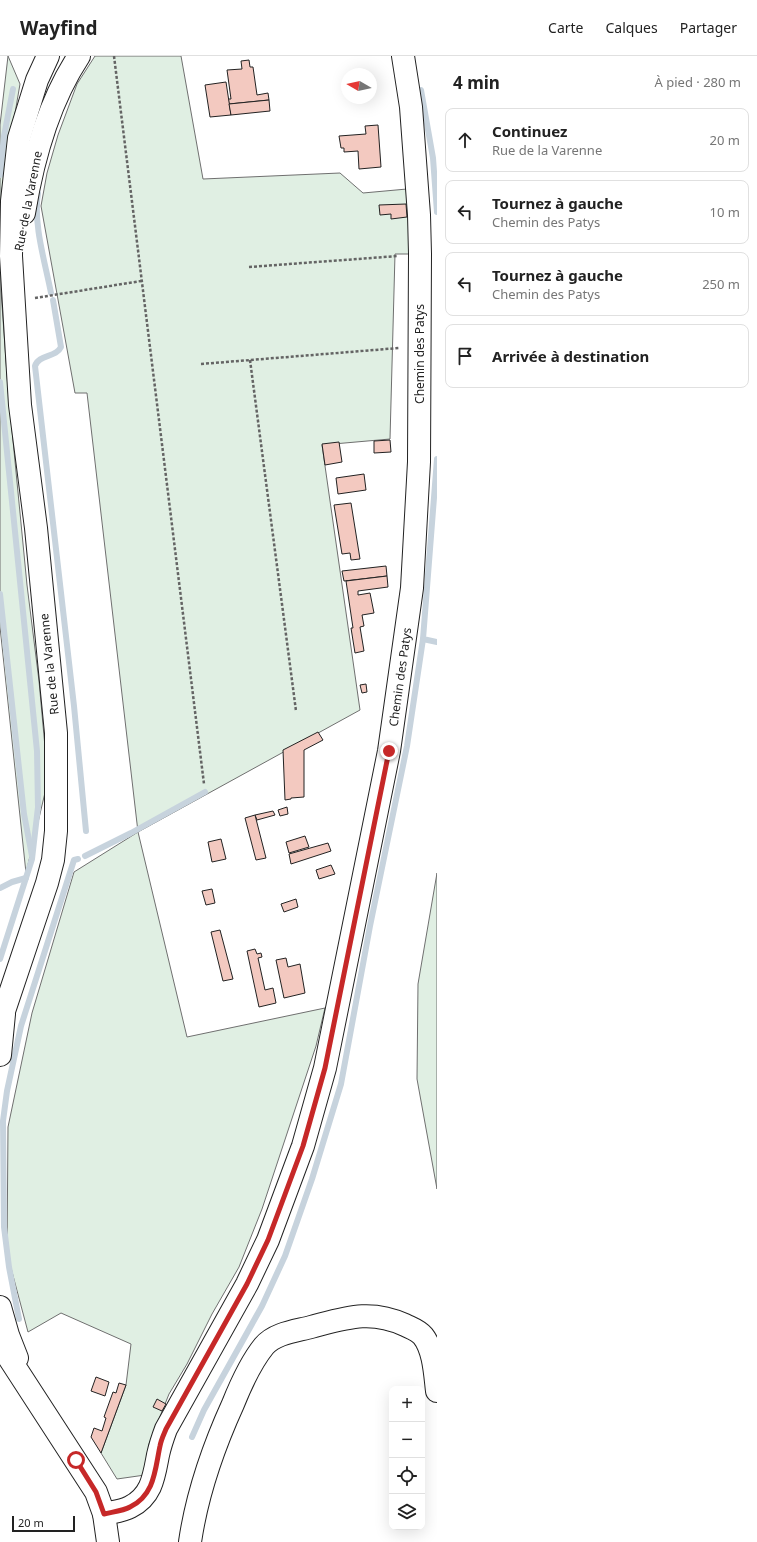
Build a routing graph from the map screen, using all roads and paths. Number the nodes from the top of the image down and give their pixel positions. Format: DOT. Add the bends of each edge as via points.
graph roads {
  1 [pos="31,56"];
  2 [pos="48,56"];
  3 [pos="64,56"];
  4 [pos="79,56"];
  5 [pos="114,56"];
  6 [pos="403,56"];
  7 [pos="37,80"];
  8 [pos="33,167"];
  9 [pos="420,254"];
  10 [pos="249,267"];
  11 [pos="141,281"];
  12 [pos="14,305"];
  13 [pos="420,346"];
  14 [pos="250,360"];
  15 [pos="201,364"];
  16 [pos="296,711"];
  17 [pos="204,784"];
  18 [pos="2,1018"];
  19 [pos="0,1055"];
  20 [pos="0,1306"];
  21 [pos="0,1344"];
  22 [pos="25,1382"];
  23 [pos="437,1391"];
  24 [pos="104,1514"];
  25 [pos="108,1542"];
  26 [pos="190,1542"];
  1 -- 7 [label="street"];
  2 -- 7 [label="street, Rue de la Varenne"];
  3 -- 8 [label="street" via="36,126 31,148"];
  4 -- 8 [label="street, Rue de la Varenne" via="49,115"];
  5 -- 11 [label="path"];
  6 -- 9 [label="street, Chemin des Patys" via="411,107 418,188"];
  7 -- 12 [label="street, Rue de la Varenne" via="19,138 15,170 11,256"];
  8 -- 12 [label="street, Rue de la Varenne" via="19,240"];
  9 -- 10 [label="path"];
  9 -- 13 [label="street, Chemin des Patys"];
  11 -- 12 [label="path"];
  11 -- 17 [label="path"];
  12 -- 18 [label="street, Rue de la Varenne" via="20,405 36,528 56,734 56,831 47,883"];
  13 -- 14 [label="path"];
  13 -- 24 [label="street, Chemin des Patys" via="419,462 412,588 389,751 323,1075 303,1146 268,1240 247,1284 166,1429 160,1444 152,1486 142,1499 130,1507"];
  14 -- 15 [label="path"];
  14 -- 16 [label="path"];
  18 -- 19 [label="street, Rue de la Varenne"];
  20 -- 22 [label="street"];
  21 -- 22 [label="street"];
  22 -- 24 [label="street" via="96,1492"];
  23 -- 26 [label="street" via="433,1364 423,1336 416,1329 398,1322 374,1316 343,1318 294,1330 274,1338 265,1345 254,1361 226,1420 206,1470"];
  24 -- 25 [label="street"];
}
